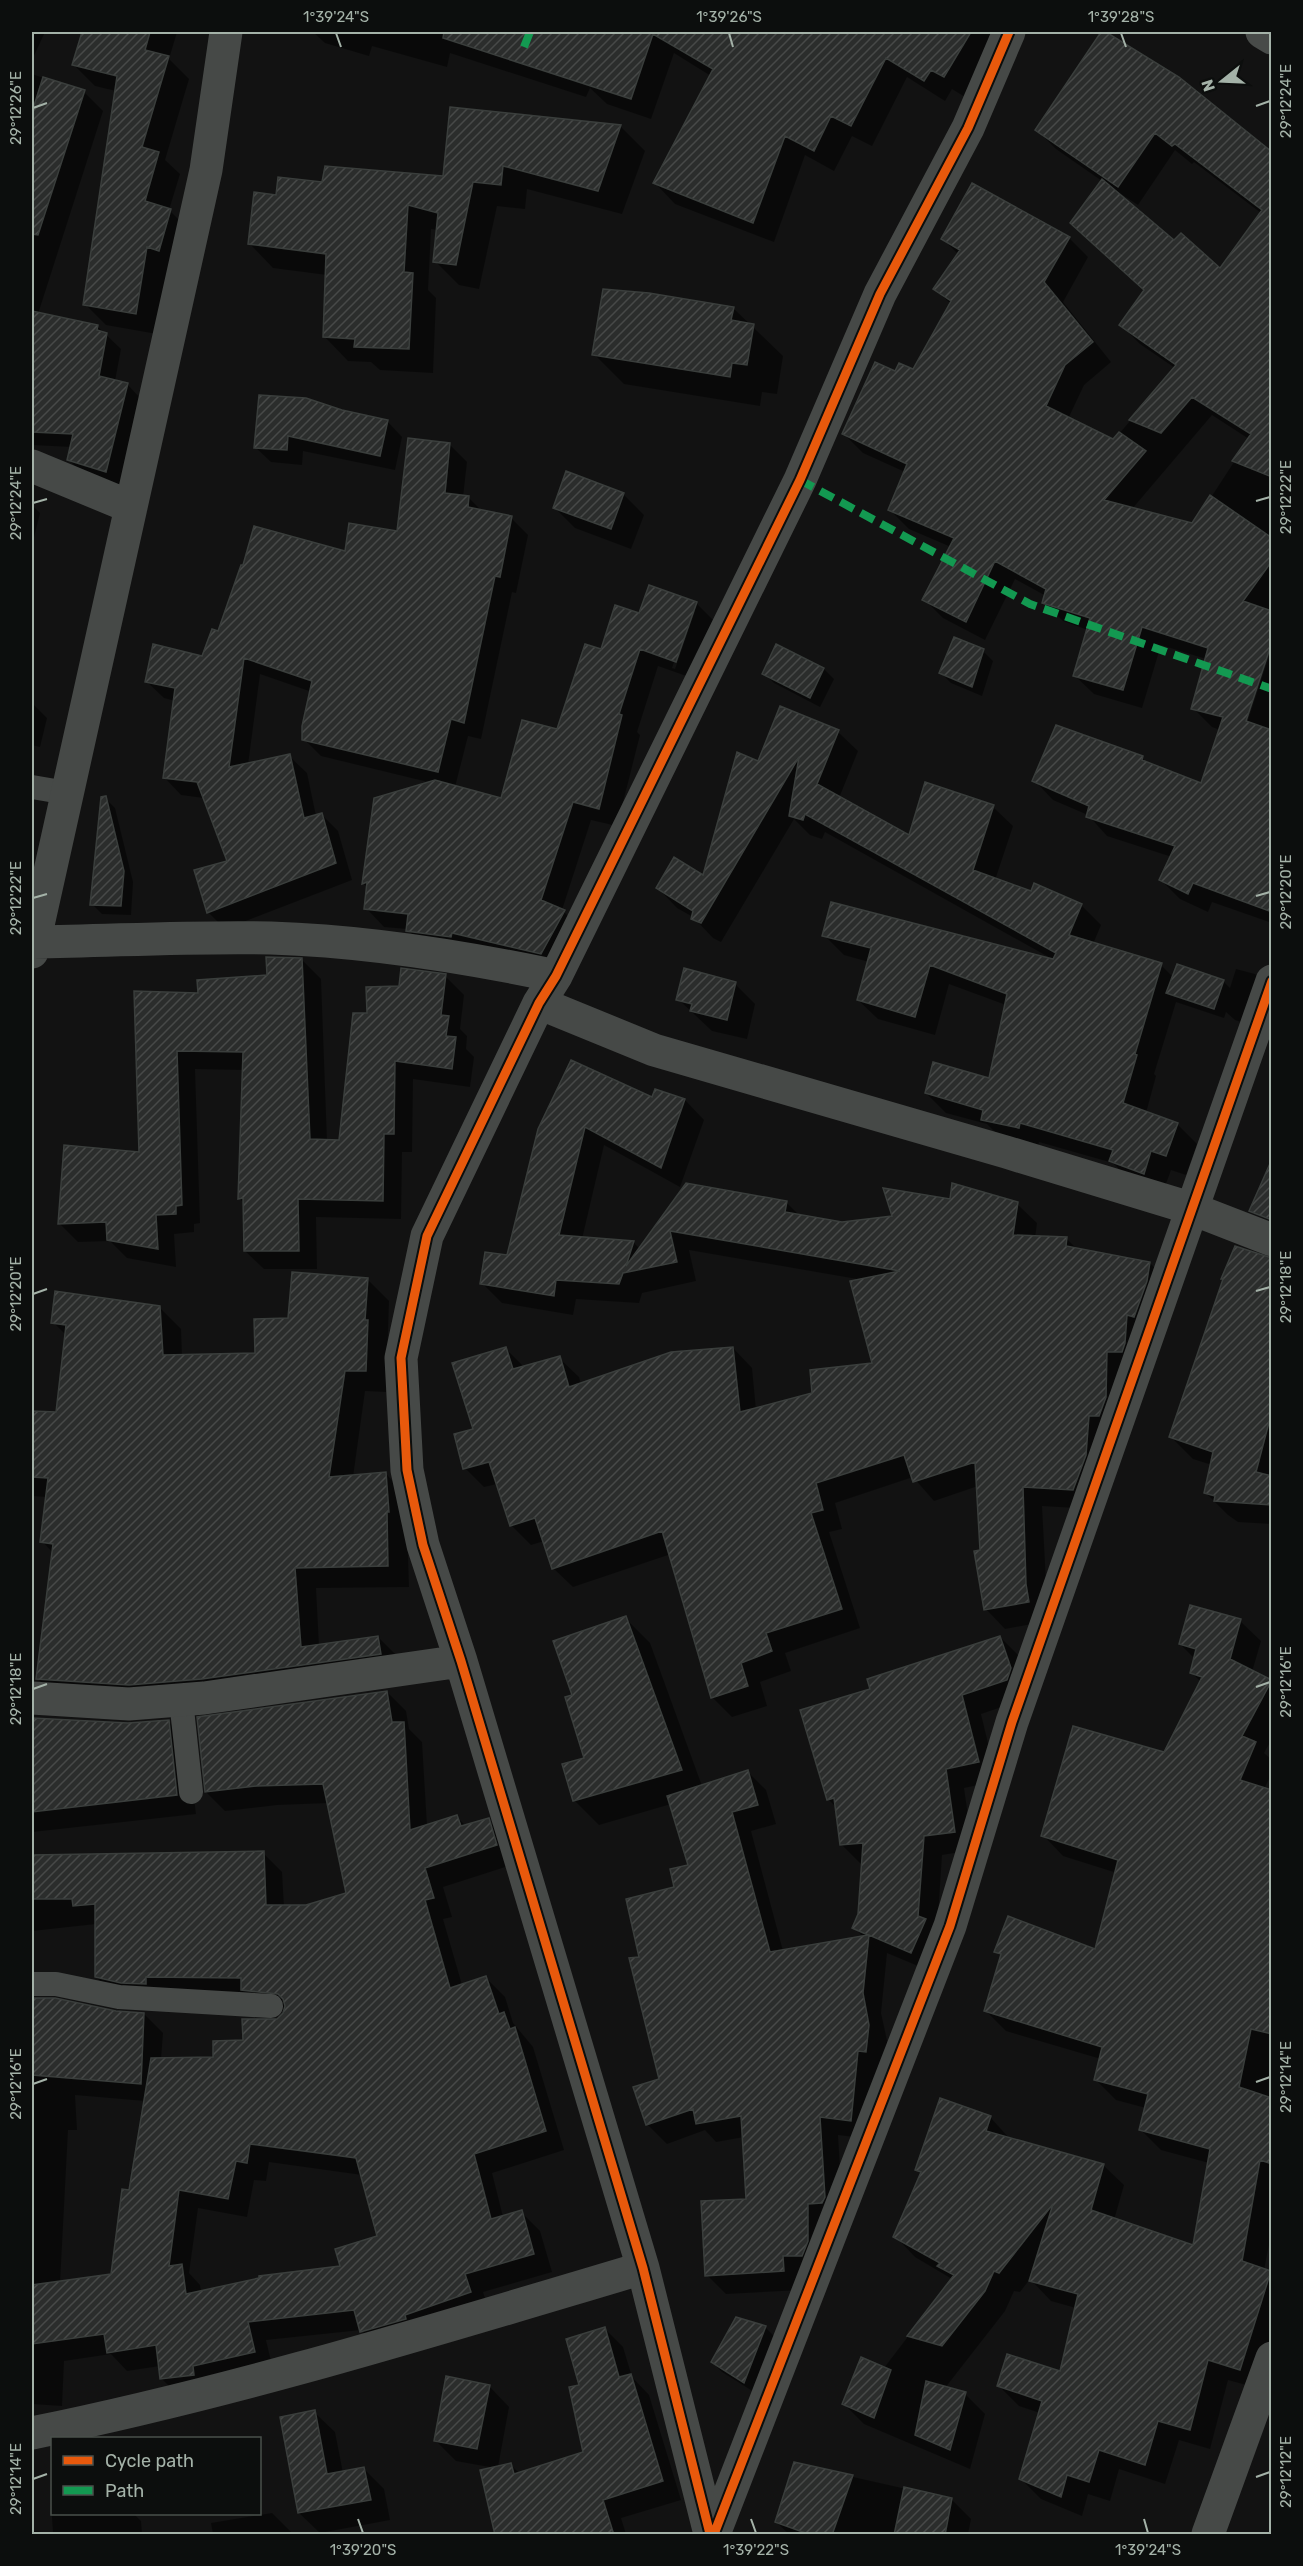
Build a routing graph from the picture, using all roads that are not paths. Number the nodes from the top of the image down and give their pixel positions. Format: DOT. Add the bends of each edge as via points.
graph roads {
  1 [pos="226,32"];
  2 [pos="1009,32"];
  3 [pos="1262,32"];
  4 [pos="1272,38"];
  5 [pos="32,466"];
  6 [pos="131,507"];
  7 [pos="32,787"];
  8 [pos="67,794"];
  9 [pos="33,947"];
  10 [pos="555,976"];
  11 [pos="1272,981"];
  12 [pos="539,1003"];
  13 [pos="1190,1208"];
  14 [pos="1272,1240"];
  15 [pos="461,1661"];
  16 [pos="32,1698"];
  17 [pos="181,1700"];
  18 [pos="191,1792"];
  19 [pos="32,1984"];
  20 [pos="271,2006"];
  21 [pos="643,2268"];
  22 [pos="1272,2358"];
  23 [pos="32,2433"];
  24 [pos="712,2535"];
  25 [pos="1208,2535"];
  1 -- 6 [label="street" via="206,170"];
  2 -- 10 [label="street" via="968,128 880,294 800,480"];
  3 -- 4 [label="main road"];
  5 -- 6 [label="street"];
  6 -- 8 [label="street"];
  7 -- 8 [label="lane"];
  8 -- 9 [label="street"];
  9 -- 10 [label="street" via="270,938 440,953"];
  10 -- 12 [label="street"];
  11 -- 13 [label="street"];
  12 -- 13 [label="street" via="654,1050"];
  12 -- 15 [label="street" via="427,1236 401,1358 409,1480 423,1545"];
  13 -- 14 [label="street"];
  13 -- 24 [label="street" via="1012,1722 950,1926"];
  15 -- 17 [label="street"];
  15 -- 21 [label="street"];
  16 -- 17 [label="street" via="129,1704"];
  17 -- 18 [label="lane"];
  19 -- 20 [label="lane" via="56,1984 119,1997"];
  21 -- 23 [label="street" via="149,2409"];
  21 -- 24 [label="street"];
  22 -- 25 [label="street"];
}
